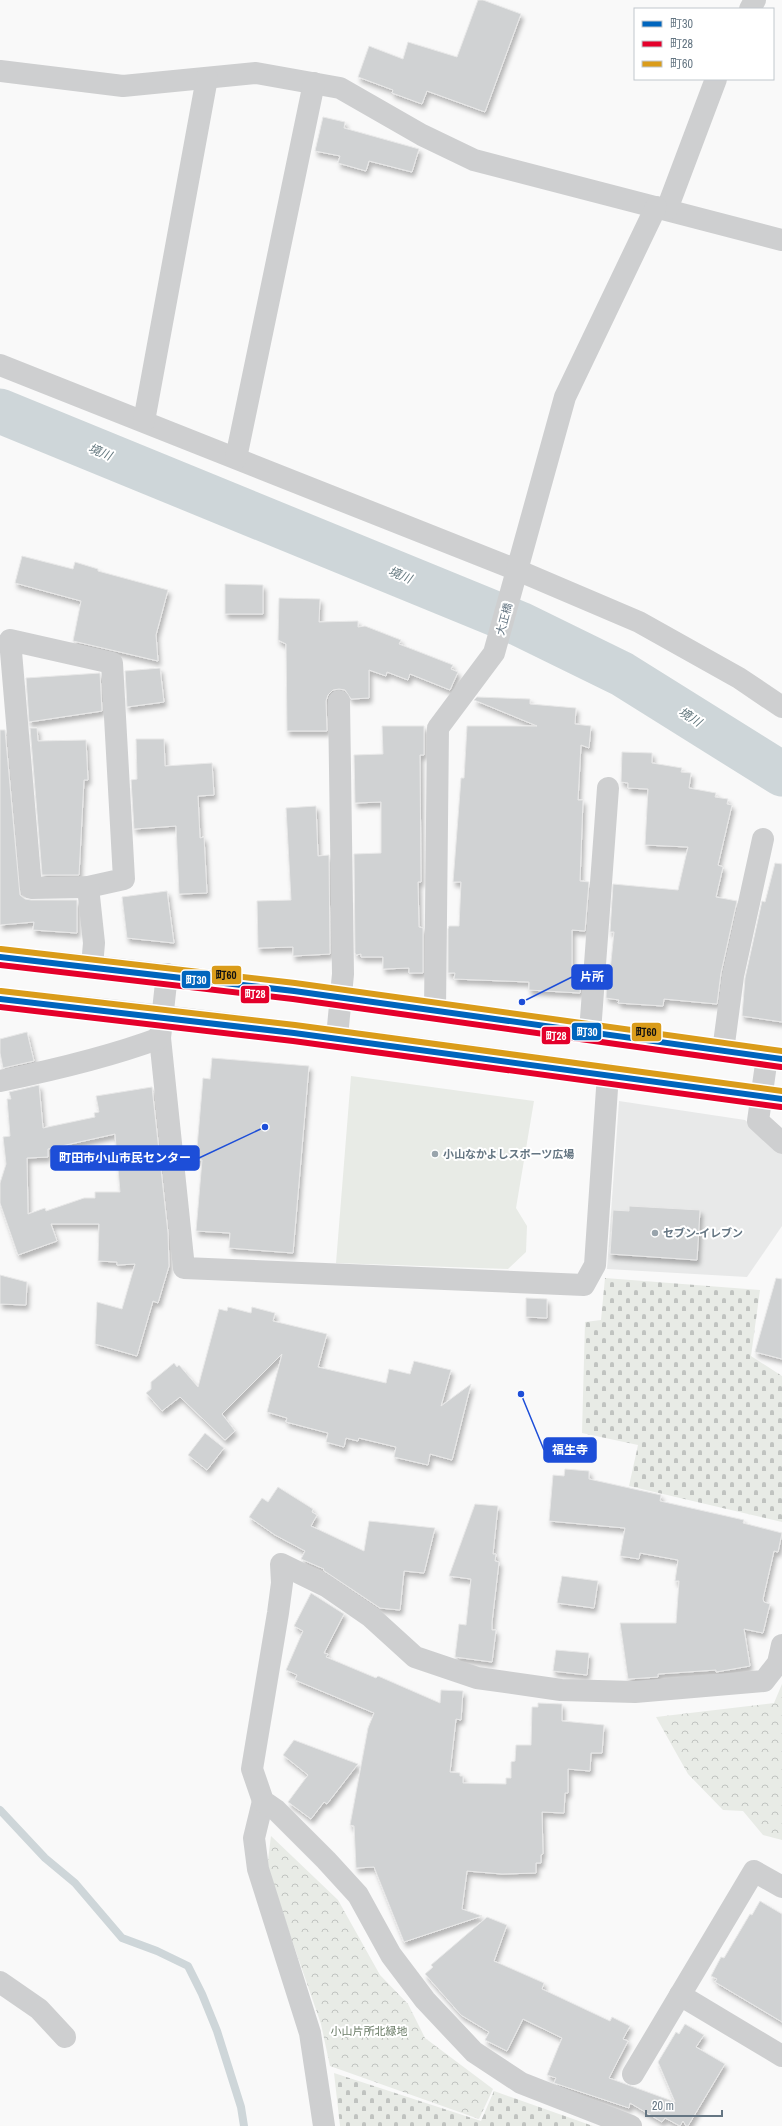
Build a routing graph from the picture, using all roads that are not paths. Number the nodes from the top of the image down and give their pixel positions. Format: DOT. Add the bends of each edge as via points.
graph roads {
  1 [pos="0,71"];
  2 [pos="207,78"];
  3 [pos="716,80"];
  4 [pos="314,83"];
  5 [pos="662,208"];
  6 [pos="782,240"];
  7 [pos="0,365"];
  8 [pos="144,421"];
  9 [pos="236,458"];
  10 [pos="515,577"];
  11 [pos="339,701"];
  12 [pos="782,707"];
  13 [pos="608,788"];
  14 [pos="763,839"];
  15 [pos="88,887"];
  16 [pos="0,957"];
  17 [pos="92,966"];
  18 [pos="167,974"];
  19 [pos="341,997"];
  20 [pos="0,998"];
  21 [pos="435,1010"];
  22 [pos="162,1015"];
  23 [pos="590,1032"];
  24 [pos="337,1037"];
  25 [pos="160,1038"];
  26 [pos="723,1050"];
  27 [pos="774,1058"];
  28 [pos="608,1074"];
  29 [pos="0,1081"];
  30 [pos="761,1096"];
  31 [pos="782,1099"];
  32 [pos="782,1143"];
  33 [pos="782,1645"];
  34 [pos="263,1801"];
  35 [pos="782,1888"];
  36 [pos="0,1982"];
  37 [pos="680,1995"];
  38 [pos="65,2037"];
  39 [pos="782,2056"];
  40 [pos="633,2074"];
  41 [pos="324,2126"];
  42 [pos="631,2126"];
  1 -- 2 [label="street" via="123,86"];
  2 -- 4 [label="street" via="256,73"];
  2 -- 8 [label="street"];
  3 -- 5 [label="street, 大正橋"];
  4 -- 5 [label="street" via="340,88 422,135 474,160"];
  4 -- 9 [label="street"];
  5 -- 6 [label="street"];
  5 -- 10 [label="street, 大正橋" via="565,397"];
  7 -- 8 [label="street"];
  8 -- 9 [label="street"];
  9 -- 10 [label="street"];
  10 -- 12 [label="street" via="639,622 739,678"];
  10 -- 21 [label="street, 大正橋" via="494,653 438,728"];
  11 -- 19 [label="street"];
  13 -- 23 [label="street"];
  14 -- 26 [label="street" via="733,976"];
  15 -- 15 [label="street" via="124,879 112,663 10,640 31,888"];
  15 -- 17 [label="street" via="94,943"];
  16 -- 17 [label="main road"];
  17 -- 18 [label="main road"];
  18 -- 19 [label="main road"];
  18 -- 22 [label="street"];
  19 -- 21 [label="main road"];
  19 -- 24 [label="street"];
  20 -- 22 [label="main road"];
  21 -- 23 [label="main road"];
  22 -- 24 [label="main road"];
  22 -- 25 [label="street"];
  23 -- 26 [label="main road"];
  24 -- 28 [label="main road"];
  25 -- 28 [label="street" via="184,1268 584,1285 595,1265"];
  25 -- 29 [label="street" via="67,1066"];
  26 -- 27 [label="main road"];
  27 -- 30 [label="street"];
  28 -- 30 [label="main road"];
  30 -- 31 [label="main road"];
  30 -- 32 [label="street" via="758,1121"];
  33 -- 34 [label="street" via="778,1663 764,1681 635,1692 561,1690 477,1678 415,1657 371,1617 326,1586 281,1564 282,1583 278,1613 252,1769"];
  34 -- 41 [label="street" via="254,1838 258,1869 310,2033"];
  34 -- 42 [label="street" via="276,1810 358,1895 391,1955 425,2000 474,2052 521,2083"];
  35 -- 37 [label="street" via="754,1870"];
  36 -- 38 [label="street" via="39,2009"];
  37 -- 39 [label="street"];
  37 -- 40 [label="street"];
}
